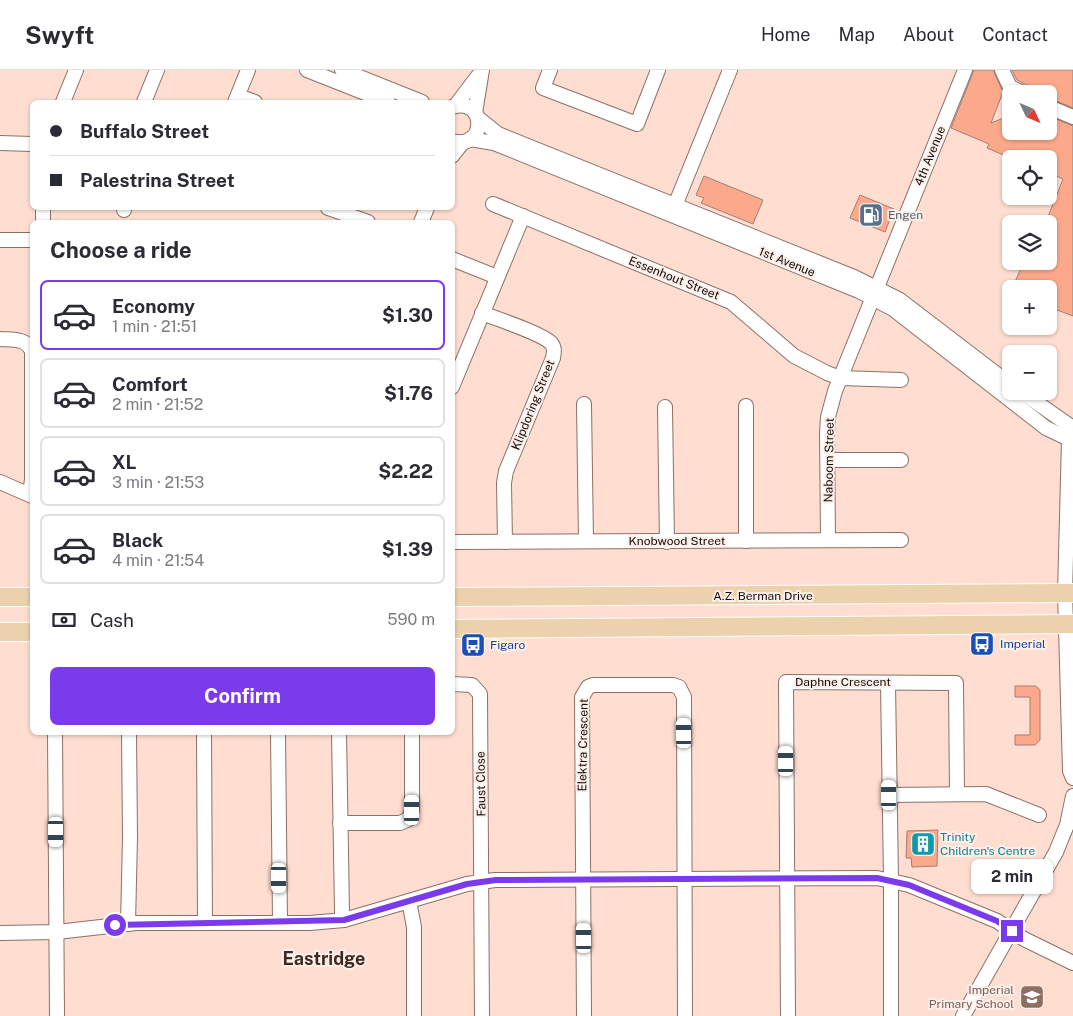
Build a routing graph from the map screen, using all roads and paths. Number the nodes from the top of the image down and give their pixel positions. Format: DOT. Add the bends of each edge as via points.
graph roads {
  1 [pos="76,70"];
  2 [pos="157,70"];
  3 [pos="248,70"];
  4 [pos="307,70"];
  5 [pos="342,70"];
  6 [pos="550,70"];
  7 [pos="658,70"];
  8 [pos="730,70"];
  9 [pos="965,70"];
  10 [pos="1002,70"];
  11 [pos="482,71"];
  12 [pos="1009,85"];
  13 [pos="237,99"];
  14 [pos="64,100"];
  15 [pos="145,100"];
  16 [pos="383,100"];
  17 [pos="417,100"];
  18 [pos="455,105"];
  19 [pos="455,106"];
  20 [pos="1058,111"];
  21 [pos="477,115"];
  22 [pos="1073,117"];
  23 [pos="462,141"];
  24 [pos="0,142"];
  25 [pos="30,144"];
  26 [pos="455,152"];
  27 [pos="493,204"];
  28 [pos="335,210"];
  29 [pos="673,210"];
  30 [pos="522,216"];
  31 [pos="363,220"];
  32 [pos="0,240"];
  33 [pos="30,240"];
  34 [pos="455,260"];
  35 [pos="497,277"];
  36 [pos="874,293"];
  37 [pos="482,314"];
  38 [pos="0,340"];
  39 [pos="30,347"];
  40 [pos="840,378"];
  41 [pos="1002,378"];
  42 [pos="455,380"];
  43 [pos="901,380"];
  44 [pos="1031,400"];
  45 [pos="584,404"];
  46 [pos="746,406"];
  47 [pos="665,407"];
  48 [pos="1072,434"];
  49 [pos="828,460"];
  50 [pos="901,460"];
  51 [pos="0,482"];
  52 [pos="30,494"];
  53 [pos="828,540"];
  54 [pos="901,540"];
  55 [pos="586,541"];
  56 [pos="746,541"];
  57 [pos="455,542"];
  58 [pos="505,542"];
  59 [pos="667,542"];
  60 [pos="1069,593"];
  61 [pos="0,597"];
  62 [pos="30,597"];
  63 [pos="455,597"];
  64 [pos="1069,625"];
  65 [pos="455,629"];
  66 [pos="0,632"];
  67 [pos="30,632"];
  68 [pos="888,683"];
  69 [pos="455,684"];
  70 [pos="56,735"];
  71 [pos="129,735"];
  72 [pos="204,735"];
  73 [pos="278,735"];
  74 [pos="338,735"];
  75 [pos="412,735"];
  76 [pos="1073,778"];
  77 [pos="957,794"];
  78 [pos="889,795"];
  79 [pos="1073,796"];
  80 [pos="1039,815"];
  81 [pos="340,823"];
  82 [pos="686,879"];
  83 [pos="787,879"];
  84 [pos="583,880"];
  85 [pos="891,880"];
  86 [pos="481,882"];
  87 [pos="409,902"];
  88 [pos="344,920"];
  89 [pos="205,922"];
  90 [pos="280,922"];
  91 [pos="128,924"];
  92 [pos="1012,931"];
  93 [pos="57,932"];
  94 [pos="0,933"];
  95 [pos="1073,963"];
  96 [pos="56,1016"];
  97 [pos="414,1016"];
  98 [pos="482,1016"];
  99 [pos="584,1016"];
  100 [pos="685,1016"];
  101 [pos="788,1016"];
  102 [pos="890,1016"];
  103 [pos="963,1016"];
  1 -- 14 [label="street"];
  2 -- 15 [label="street"];
  3 -- 13 [label="street"];
  4 -- 16 [label="street"];
  5 -- 17 [label="street"];
  6 -- 7 [label="street" via="542,88 637,124"];
  8 -- 29 [label="street"];
  9 -- 36 [label="street, 4th Avenue"];
  10 -- 12 [label="street"];
  11 -- 18 [label="street"];
  11 -- 21 [label="street"];
  19 -- 21 [label="street, 1st Avenue" via="467,106"];
  20 -- 22 [label="street"];
  21 -- 23 [label="street" via="478,131"];
  21 -- 29 [label="street, 1st Avenue" via="498,134"];
  23 -- 26 [label="street"];
  23 -- 29 [label="street, 1st Avenue" via="494,143"];
  24 -- 25 [label="street"];
  27 -- 30 [label="street, Essenhout Street"];
  28 -- 31 [label="street"];
  29 -- 36 [label="street, 1st Avenue"];
  30 -- 35 [label="street"];
  30 -- 40 [label="street, Essenhout Street" via="731,302 794,356"];
  32 -- 33 [label="street"];
  34 -- 35 [label="street"];
  35 -- 37 [label="street"];
  36 -- 40 [label="street, Naboom Street"];
  36 -- 41 [label="street, 1st Avenue" via="900,300"];
  36 -- 48 [label="street, 1st Avenue" via="1046,428"];
  37 -- 42 [label="street"];
  37 -- 58 [label="street, Klipdoring Street" via="542,337 551,343 554,351 506,471"];
  38 -- 39 [label="street" via="21,340"];
  40 -- 43 [label="street"];
  40 -- 49 [label="street, Naboom Street" via="828,417"];
  44 -- 48 [label="street"];
  45 -- 55 [label="street"];
  46 -- 56 [label="street"];
  47 -- 59 [label="street"];
  48 -- 60 [label="street"];
  49 -- 50 [label="street"];
  49 -- 53 [label="street, Naboom Street"];
  51 -- 52 [label="street"];
  53 -- 54 [label="street, Knobwood Street"];
  53 -- 56 [label="street, Knobwood Street"];
  55 -- 58 [label="street, Knobwood Street"];
  55 -- 59 [label="street, Knobwood Street"];
  56 -- 59 [label="street, Knobwood Street"];
  57 -- 58 [label="street, Knobwood Street"];
  60 -- 63 [label="main road, A.Z. Berman Drive"];
  60 -- 64 [label="street"];
  61 -- 62 [label="main road"];
  64 -- 65 [label="main road"];
  64 -- 76 [label="street" via="1070,771"];
  66 -- 67 [label="main road"];
  68 -- 77 [label="street, Daphne Crescent" via="956,683"];
  68 -- 78 [label="street"];
  68 -- 83 [label="street, Daphne Crescent" via="786,682"];
  69 -- 86 [label="street, Faust Close" via="475,687 480,694"];
  70 -- 93 [label="street"];
  71 -- 91 [label="street"];
  72 -- 89 [label="street"];
  73 -- 90 [label="street"];
  74 -- 81 [label="street"];
  75 -- 81 [label="street" via="412,810 409,819 400,823"];
  77 -- 78 [label="street"];
  77 -- 80 [label="street" via="993,795"];
  78 -- 85 [label="street"];
  79 -- 92 [label="street" via="1067,825 1056,852"];
  81 -- 88 [label="street"];
  82 -- 83 [label="street"];
  82 -- 84 [label="street"];
  82 -- 84 [label="street, Elektra Crescent" via="684,697 679,687 664,685 593,685 584,692"];
  82 -- 100 [label="street"];
  83 -- 85 [label="street"];
  83 -- 101 [label="street"];
  84 -- 86 [label="street"];
  84 -- 99 [label="street"];
  85 -- 92 [label="street" via="997,921"];
  85 -- 102 [label="street"];
  86 -- 87 [label="street"];
  86 -- 98 [label="street, Faust Close"];
  87 -- 88 [label="street"];
  87 -- 97 [label="street" via="414,927"];
  88 -- 90 [label="street"];
  89 -- 90 [label="street"];
  89 -- 91 [label="street"];
  91 -- 93 [label="street"];
  92 -- 95 [label="street"];
  92 -- 103 [label="street"];
  93 -- 94 [label="street"];
  93 -- 96 [label="street"];
}
